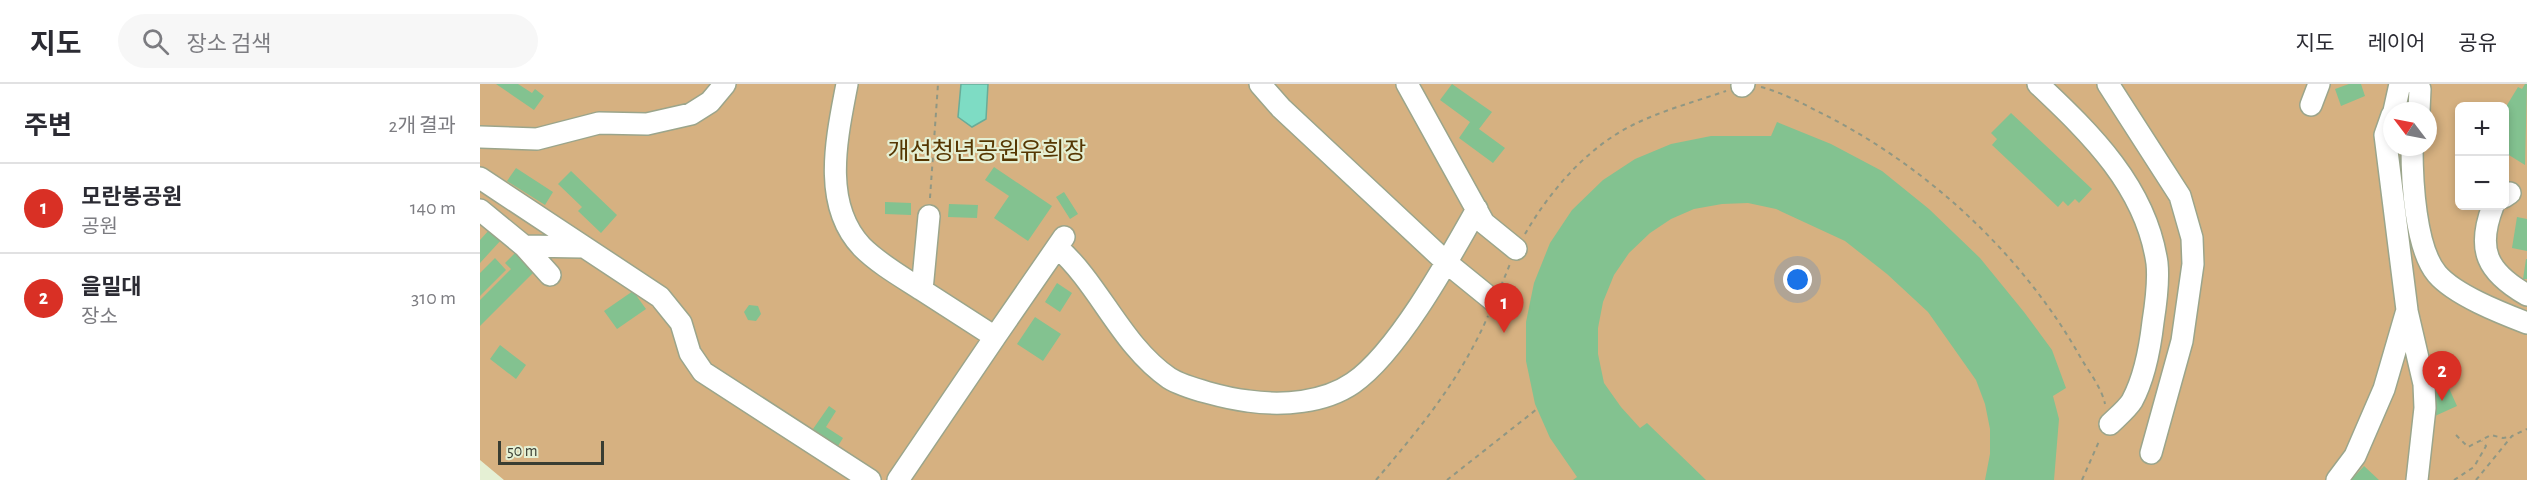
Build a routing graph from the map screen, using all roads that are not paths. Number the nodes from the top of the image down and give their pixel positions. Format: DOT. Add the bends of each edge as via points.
graph roads {
  1 [pos="725,84"];
  2 [pos="846,84"];
  3 [pos="1260,84"];
  4 [pos="1407,84"];
  5 [pos="2038,84"];
  6 [pos="2058,84"];
  7 [pos="2108,84"];
  8 [pos="2319,84"];
  9 [pos="2400,84"];
  10 [pos="2417,84"];
  11 [pos="2396,102"];
  12 [pos="2419,102"];
  13 [pos="2311,105"];
  14 [pos="2081,124"];
  15 [pos="480,137"];
  16 [pos="2388,156"];
  17 [pos="2412,156"];
  18 [pos="480,178"];
  19 [pos="1477,209"];
  20 [pos="480,210"];
  21 [pos="2498,210"];
  22 [pos="929,216"];
  23 [pos="524,246"];
  24 [pos="584,247"];
  25 [pos="1516,249"];
  26 [pos="1447,263"];
  27 [pos="550,275"];
  28 [pos="922,290"];
  29 [pos="2527,295"];
  30 [pos="1495,302"];
  31 [pos="2407,310"];
  32 [pos="2527,323"];
  33 [pos="995,337"];
  34 [pos="2110,424"];
  35 [pos="2151,453"];
  36 [pos="870,480"];
  37 [pos="898,480"];
  38 [pos="2337,480"];
  39 [pos="2417,480"];
  1 -- 15 [label="lane" via="710,102 691,114 647,124 599,123 537,139"];
  2 -- 28 [label="lane" via="836,166 837,198 846,227 881,263"];
  3 -- 26 [label="lane"];
  4 -- 19 [label="lane"];
  5 -- 14 [label="lane"];
  6 -- 14 [label="lane"];
  7 -- 35 [label="lane" via="2180,196 2192,238 2193,264 2182,341"];
  8 -- 13 [label="lane"];
  9 -- 11 [label="lane"];
  10 -- 12 [label="lane"];
  14 -- 34 [label="lane" via="2137,200 2157,263 2151,342 2144,373 2131,402"];
  16 -- 31 [label="lane"];
  17 -- 32 [label="lane" via="2423,242 2437,274 2462,293"];
  18 -- 24 [label="lane"];
  19 -- 25 [label="lane" via="1484,223"];
  19 -- 26 [label="lane"];
  20 -- 23 [label="lane"];
  21 -- 29 [label="lane" via="2484,243 2486,258 2509,285"];
  22 -- 28 [label="lane"];
  23 -- 24 [label="lane"];
  23 -- 27 [label="lane"];
  24 -- 36 [label="lane" via="660,297 681,323 690,354 703,372"];
  26 -- 30 [label="lane"];
  26 -- 33 [label="lane" via="1390,346 1367,372 1332,393 1273,405 1229,399 1170,379 1133,344 1060,242"];
  28 -- 33 [label="lane"];
  31 -- 38 [label="lane" via="2384,389 2355,456"];
  31 -- 39 [label="lane" via="2424,384"];
  33 -- 37 [label="lane"];
}
